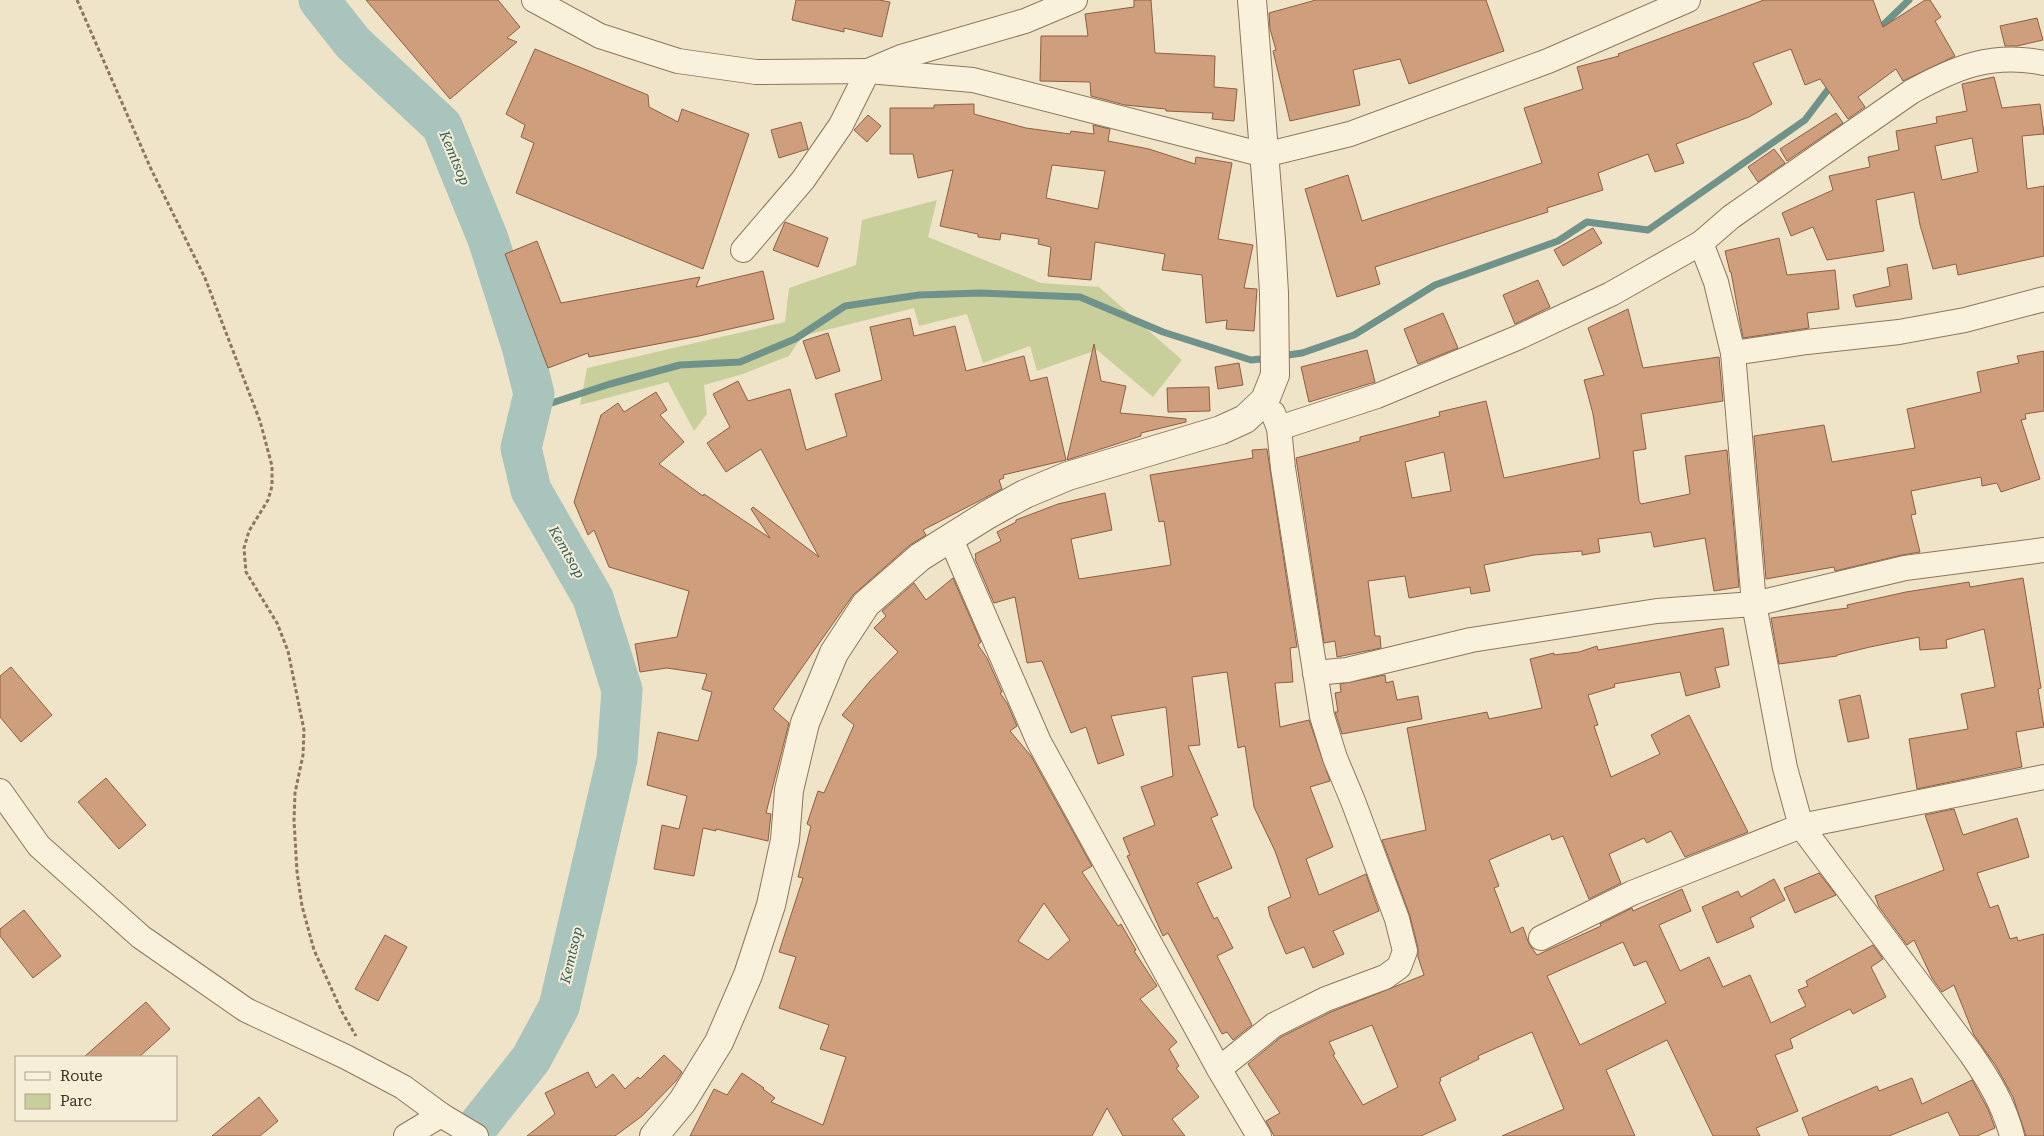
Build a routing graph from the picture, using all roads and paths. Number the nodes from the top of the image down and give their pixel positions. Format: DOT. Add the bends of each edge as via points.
graph roads {
  1 [pos="77,0"];
  2 [pos="534,0"];
  3 [pos="1075,0"];
  4 [pos="1252,0"];
  5 [pos="1688,0"];
  6 [pos="2044,63"];
  7 [pos="868,71"];
  8 [pos="1264,154"];
  9 [pos="1701,243"];
  10 [pos="743,250"];
  11 [pos="2044,299"];
  12 [pos="1733,353"];
  13 [pos="1270,387"];
  14 [pos="1279,428"];
  15 [pos="950,537"];
  16 [pos="2044,550"];
  17 [pos="1754,604"];
  18 [pos="1315,673"];
  19 [pos="2044,777"];
  20 [pos="0,791"];
  21 [pos="1801,826"];
  22 [pos="1541,938"];
  23 [pos="360,1042"];
  24 [pos="1219,1069"];
  25 [pos="448,1118"];
  26 [pos="406,1136"];
  27 [pos="476,1136"];
  28 [pos="654,1136"];
  29 [pos="1259,1136"];
  30 [pos="2012,1136"];
  1 -- 23 [label="path" via="151,169 205,278 260,421 270,457 272,486 268,500 249,531 244,548 246,572 277,624 288,651 304,730 294,820 302,906 314,950 342,1012"];
  2 -- 7 [label="street" via="600,36 678,61 756,72"];
  3 -- 7 [label="street" via="1025,21 901,57"];
  4 -- 8 [label="street"];
  5 -- 8 [label="street" via="1548,60 1350,134"];
  6 -- 9 [label="street" via="2022,58 1986,61 1943,74 1911,92 1731,217"];
  7 -- 8 [label="street" via="973,80"];
  7 -- 10 [label="street" via="841,125 803,180"];
  8 -- 13 [label="street" via="1274,284 1275,338"];
  9 -- 12 [label="street" via="1716,282"];
  9 -- 14 [label="street" via="1610,294 1517,338 1377,396"];
  11 -- 12 [label="street" via="1965,320 1899,332"];
  12 -- 17 [label="street"];
  13 -- 14 [label="street"];
  13 -- 15 [label="street" via="1245,419 1221,430 1068,476 1025,494"];
  14 -- 18 [label="street"];
  15 -- 24 [label="street" via="1039,742"];
  15 -- 28 [label="street" via="920,557 866,604 834,653 805,723 789,790 785,840 771,905 748,975 719,1042 682,1102"];
  16 -- 17 [label="street" via="1905,568"];
  17 -- 18 [label="street" via="1657,611 1491,637 1347,670"];
  17 -- 21 [label="street" via="1785,768"];
  18 -- 24 [label="street" via="1322,716 1334,758 1354,801 1397,919 1405,951 1399,967 1385,977 1326,999 1274,1025"];
  19 -- 21 [label="street"];
  20 -- 25 [label="street" via="39,846 141,938 246,1010 403,1087"];
  21 -- 22 [label="street" via="1632,893"];
  21 -- 30 [label="street" via="1971,1054 1993,1087 2008,1118"];
  24 -- 29 [label="street"];
  25 -- 26 [label="street"];
  25 -- 27 [label="street"];
}
